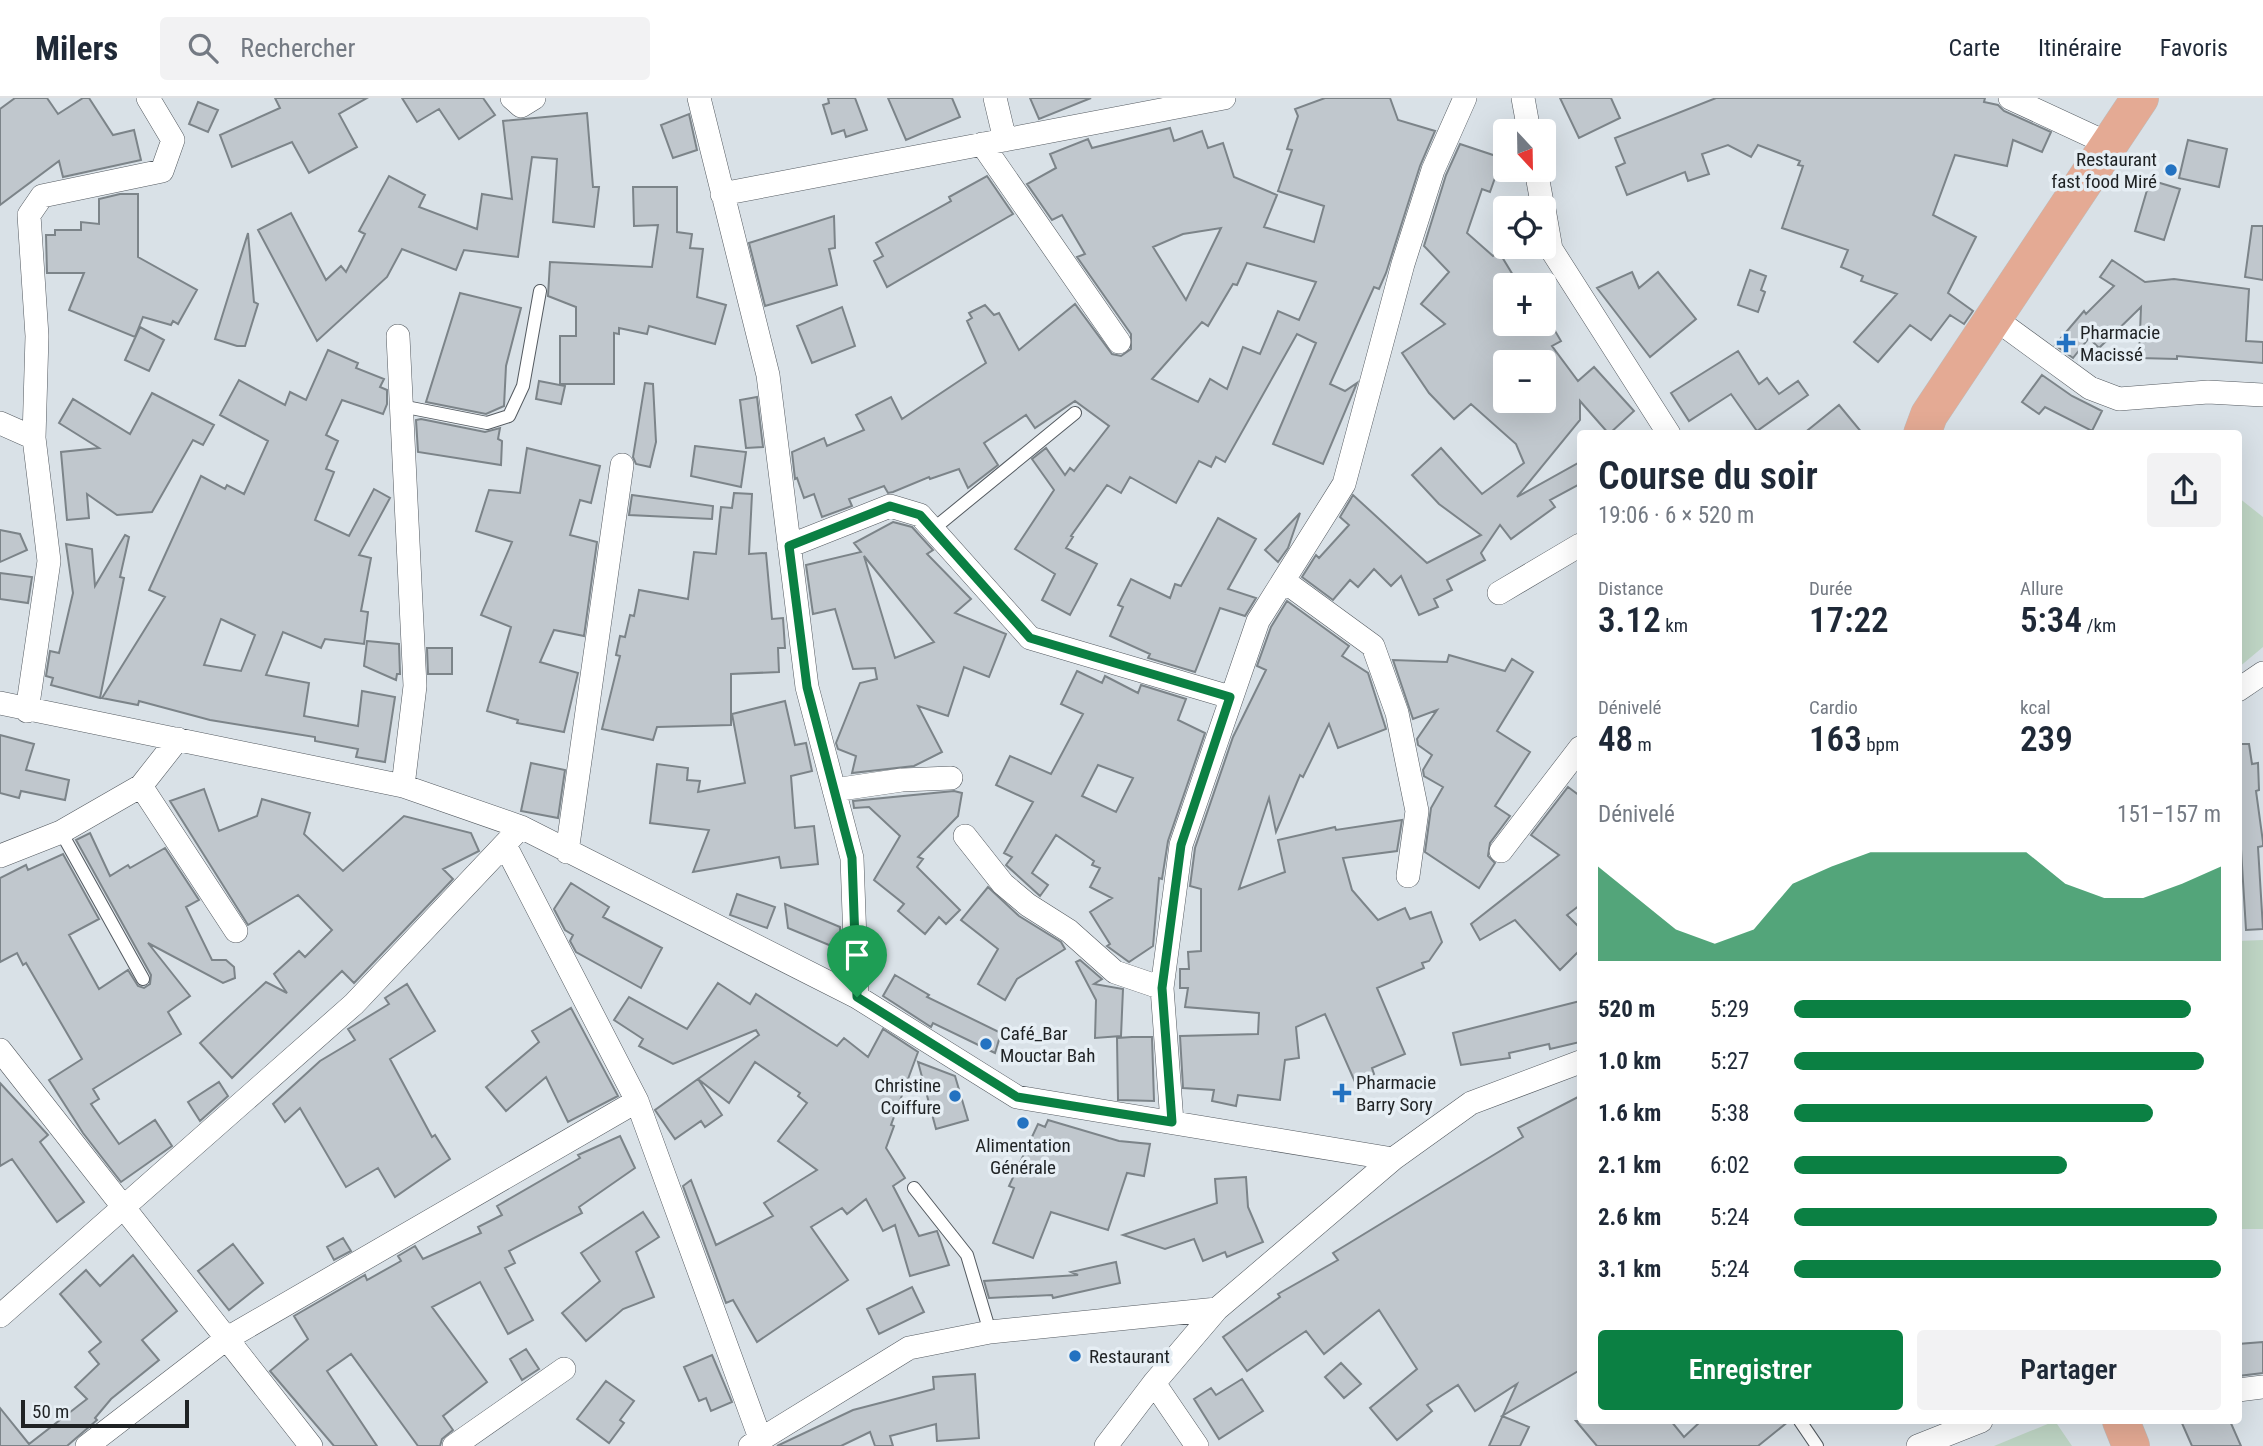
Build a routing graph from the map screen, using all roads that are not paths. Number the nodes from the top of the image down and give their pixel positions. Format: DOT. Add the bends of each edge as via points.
graph roads {
  1 [pos="148,98"];
  2 [pos="512,98"];
  3 [pos="534,98"];
  4 [pos="699,98"];
  5 [pos="995,98"];
  6 [pos="1224,98"];
  7 [pos="1465,98"];
  8 [pos="1523,98"];
  9 [pos="2010,98"];
  10 [pos="2140,98"];
  11 [pos="1527,119"];
  12 [pos="1005,140"];
  13 [pos="982,144"];
  14 [pos="2109,144"];
  15 [pos="723,194"];
  16 [pos="1556,257"];
  17 [pos="540,291"];
  18 [pos="1994,318"];
  19 [pos="398,336"];
  20 [pos="1119,342"];
  21 [pos="2263,395"];
  22 [pos="401,406"];
  23 [pos="1075,412"];
  24 [pos="0,423"];
  25 [pos="1666,430"];
  26 [pos="1923,430"];
  27 [pos="34,438"];
  28 [pos="622,465"];
  29 [pos="932,530"];
  30 [pos="789,546"];
  31 [pos="1577,547"];
  32 [pos="1284,581"];
  33 [pos="1499,593"];
  34 [pos="2263,673"];
  35 [pos="2242,687"];
  36 [pos="1230,697"];
  37 [pos="0,704"];
  38 [pos="27,711"];
  39 [pos="178,739"];
  40 [pos="1577,752"];
  41 [pos="951,778"];
  42 [pos="141,786"];
  43 [pos="403,786"];
  44 [pos="834,790"];
  45 [pos="521,827"];
  46 [pos="61,832"];
  47 [pos="965,836"];
  48 [pos="505,845"];
  49 [pos="1501,851"];
  50 [pos="567,852"];
  51 [pos="0,856"];
  52 [pos="1408,876"];
  53 [pos="236,931"];
  54 [pos="143,979"];
  55 [pos="1162,988"];
  56 [pos="857,997"];
  57 [pos="1577,1063"];
  58 [pos="4,1064"];
  59 [pos="637,1101"];
  60 [pos="1172,1122"];
  61 [pos="1393,1159"];
  62 [pos="914,1188"];
  63 [pos="121,1207"];
  64 [pos="1217,1309"];
  65 [pos="0,1316"];
  66 [pos="990,1332"];
  67 [pos="226,1339"];
  68 [pos="564,1369"];
  69 [pos="1154,1383"];
  70 [pos="2263,1387"];
  71 [pos="2242,1390"];
  72 [pos="1802,1424"];
  73 [pos="1973,1424"];
  74 [pos="2123,1424"];
  75 [pos="755,1442"];
  76 [pos="87,1446"];
  77 [pos="311,1446"];
  78 [pos="454,1446"];
  79 [pos="1107,1446"];
  80 [pos="1197,1446"];
  81 [pos="1817,1446"];
  82 [pos="1918,1446"];
  83 [pos="2131,1446"];
  1 -- 27 [label="street" via="173,140 162,171 42,196 29,215 37,336"];
  2 -- 3 [label="street" via="521,106"];
  4 -- 15 [label="street"];
  5 -- 12 [label="street"];
  6 -- 12 [label="street"];
  7 -- 32 [label="street" via="1433,170 1402,264 1344,484"];
  8 -- 11 [label="street"];
  9 -- 14 [label="street"];
  10 -- 14 [label="main road"];
  12 -- 13 [label="street"];
  13 -- 15 [label="street"];
  13 -- 20 [label="street"];
  14 -- 18 [label="main road"];
  15 -- 30 [label="street" via="768,375"];
  16 -- 25 [label="street"];
  17 -- 22 [label="lane" via="523,386 509,416 488,423"];
  18 -- 21 [label="street" via="2090,388 2119,399 2208,392"];
  18 -- 26 [label="main road"];
  19 -- 22 [label="street"];
  22 -- 43 [label="street" via="415,686"];
  23 -- 29 [label="lane"];
  24 -- 27 [label="street"];
  27 -- 38 [label="street" via="49,561"];
  28 -- 50 [label="street"];
  29 -- 30 [label="street" via="920,515 890,506"];
  29 -- 36 [label="street" via="1030,638"];
  30 -- 44 [label="street" via="807,687"];
  31 -- 33 [label="street"];
  32 -- 36 [label="street" via="1258,621"];
  32 -- 52 [label="street" via="1373,646 1397,713 1417,811"];
  34 -- 35 [label="street"];
  36 -- 55 [label="street" via="1181,845"];
  37 -- 38 [label="street"];
  38 -- 39 [label="street"];
  39 -- 42 [label="street"];
  39 -- 43 [label="street"];
  40 -- 49 [label="street"];
  41 -- 44 [label="street"];
  42 -- 46 [label="street"];
  42 -- 53 [label="street"];
  43 -- 45 [label="street"];
  44 -- 56 [label="street" via="852,858"];
  45 -- 48 [label="street"];
  45 -- 50 [label="street"];
  46 -- 51 [label="street"];
  46 -- 54 [label="lane"];
  47 -- 55 [label="street" via="1003,884 1028,905 1069,931 1115,972"];
  48 -- 59 [label="street"];
  48 -- 63 [label="street" via="354,1004"];
  50 -- 56 [label="street"];
  55 -- 60 [label="street"];
  56 -- 60 [label="street" via="1017,1097"];
  57 -- 61 [label="street" via="1471,1103"];
  58 -- 63 [label="street"];
  59 -- 67 [label="street"];
  59 -- 75 [label="street"];
  60 -- 61 [label="street"];
  61 -- 64 [label="street"];
  62 -- 66 [label="lane" via="967,1255"];
  63 -- 65 [label="street"];
  63 -- 67 [label="street"];
  64 -- 66 [label="street"];
  64 -- 69 [label="street"];
  66 -- 75 [label="street" via="909,1348"];
  67 -- 76 [label="street"];
  67 -- 77 [label="street"];
  68 -- 78 [label="street"];
  69 -- 79 [label="street"];
  69 -- 80 [label="street"];
  70 -- 71 [label="street"];
  72 -- 81 [label="lane"];
  73 -- 82 [label="street"];
  74 -- 83 [label="main road"];
}
